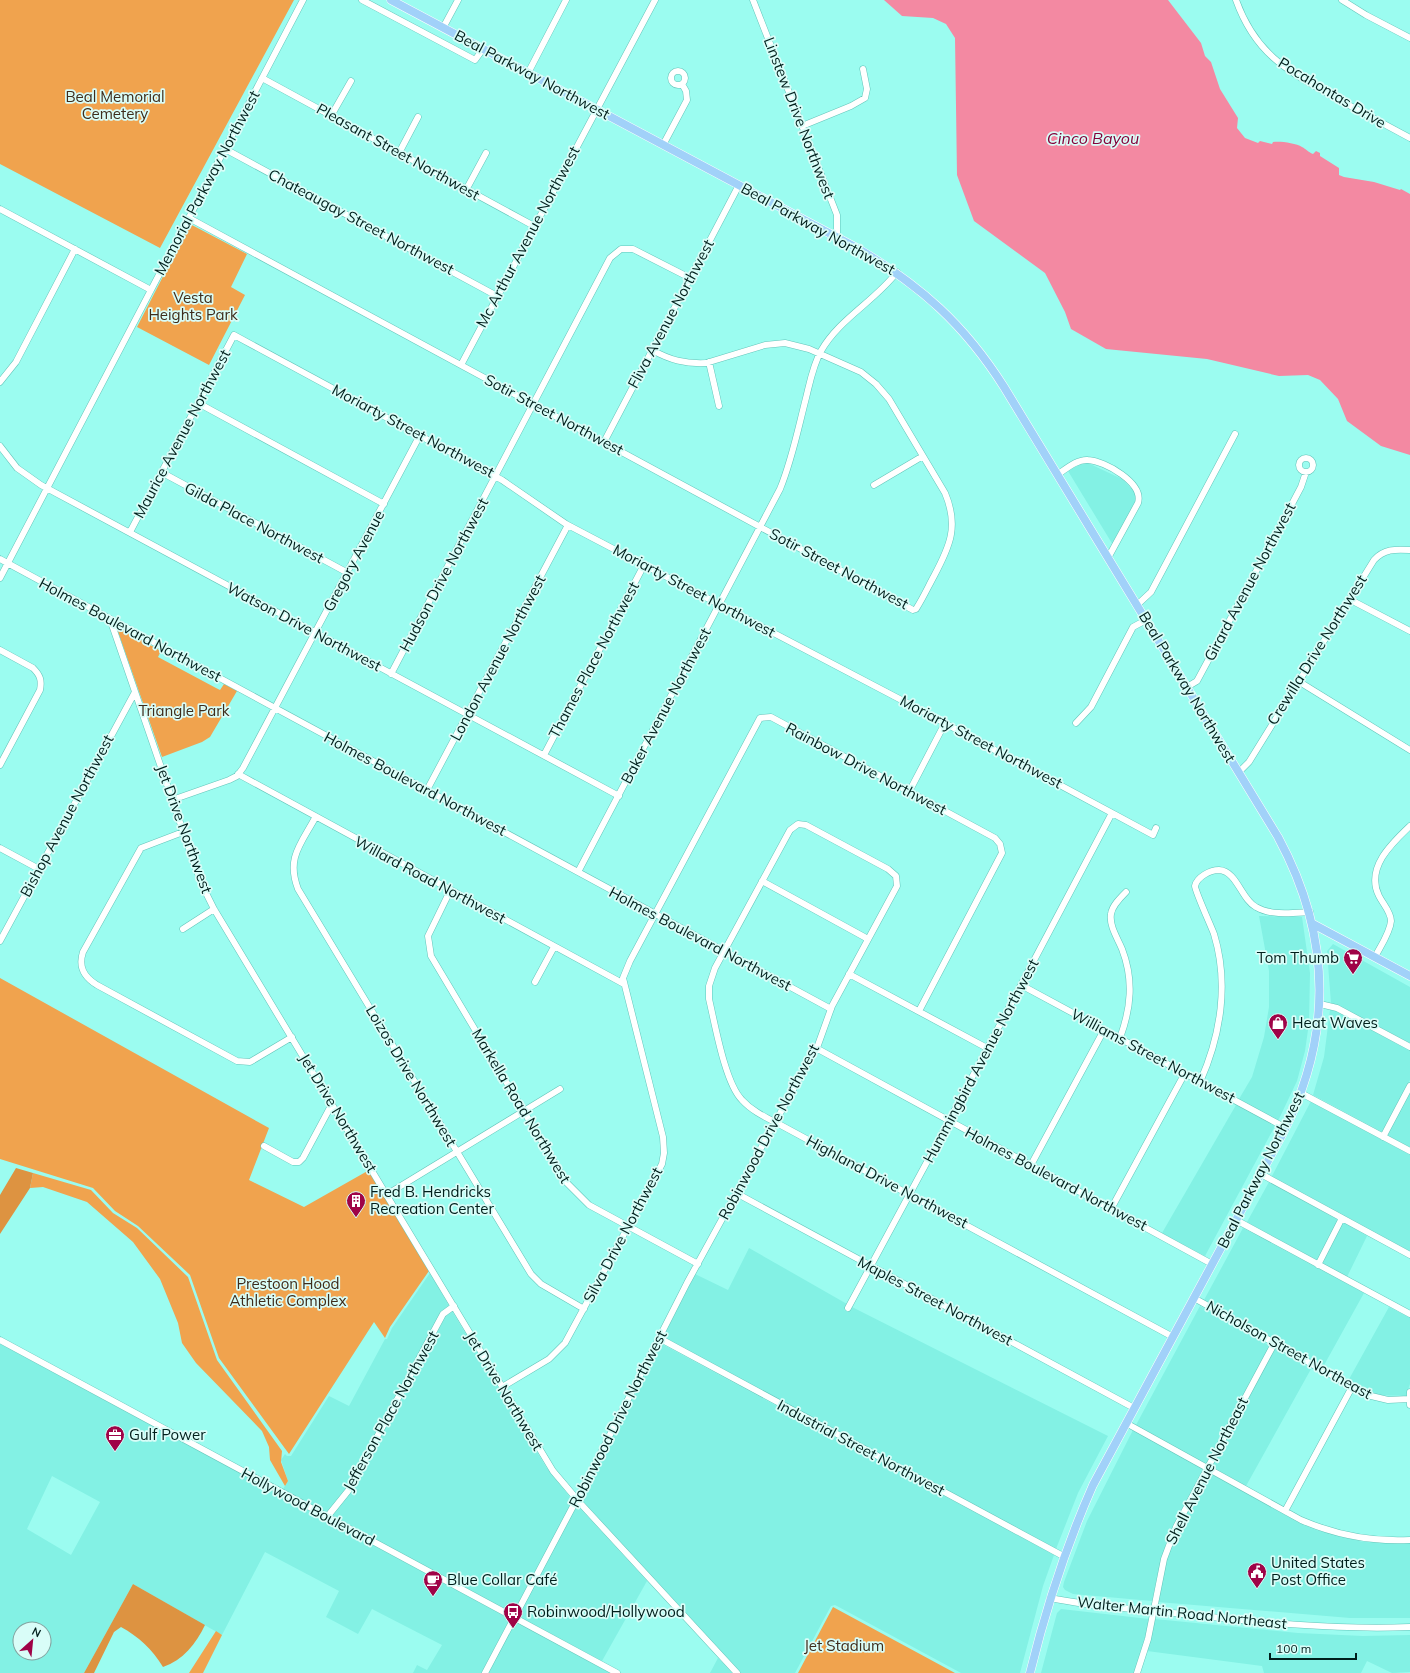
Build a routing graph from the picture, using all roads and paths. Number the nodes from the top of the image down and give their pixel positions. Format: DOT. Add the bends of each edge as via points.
graph roads {
  1 [pos="303,0"];
  2 [pos="362,0"];
  3 [pos="391,0"];
  4 [pos="458,0"];
  5 [pos="566,0"];
  6 [pos="654,0"];
  7 [pos="753,0"];
  8 [pos="1236,0"];
  9 [pos="1342,0"];
  10 [pos="443,28"];
  11 [pos="1410,38"];
  12 [pos="483,49"];
  13 [pos="863,69"];
  14 [pos="528,73"];
  15 [pos="262,78"];
  16 [pos="351,81"];
  17 [pos="682,84"];
  18 [pos="596,109"];
  19 [pos="331,116"];
  20 [pos="418,117"];
  21 [pos="802,126"];
  22 [pos="1410,138"];
  23 [pos="663,145"];
  24 [pos="225,149"];
  25 [pos="399,153"];
  26 [pos="486,153"];
  27 [pos="739,185"];
  28 [pos="466,190"];
  29 [pos="0,210"];
  30 [pos="188,218"];
  31 [pos="534,226"];
  32 [pos="837,237"];
  33 [pos="75,249"];
  34 [pos="897,272"];
  35 [pos="690,278"];
  36 [pos="151,290"];
  37 [pos="498,296"];
  38 [pos="234,335"];
  39 [pos="652,350"];
  40 [pos="819,354"];
  41 [pos="709,362"];
  42 [pos="461,365"];
  43 [pos="0,382"];
  44 [pos="198,403"];
  45 [pos="534,405"];
  46 [pos="719,406"];
  47 [pos="1235,434"];
  48 [pos="420,435"];
  49 [pos="604,442"];
  50 [pos="0,446"];
  51 [pos="923,456"];
  52 [pos="161,472"];
  53 [pos="1306,472"];
  54 [pos="1058,475"];
  55 [pos="496,476"];
  56 [pos="874,486"];
  57 [pos="48,488"];
  58 [pos="384,504"];
  59 [pos="568,525"];
  60 [pos="761,528"];
  61 [pos="130,532"];
  62 [pos="1410,550"];
  63 [pos="1108,558"];
  64 [pos="0,559"];
  65 [pos="8,563"];
  66 [pos="644,565"];
  67 [pos="348,573"];
  68 [pos="0,578"];
  69 [pos="1349,599"];
  70 [pos="720,605"];
  71 [pos="1137,605"];
  72 [pos="110,619"];
  73 [pos="1146,620"];
  74 [pos="1410,631"];
  75 [pos="316,633"];
  76 [pos="0,650"];
  77 [pos="391,674"];
  78 [pos="1298,681"];
  79 [pos="1187,687"];
  80 [pos="135,692"];
  81 [pos="276,708"];
  82 [pos="467,715"];
  83 [pos="945,723"];
  84 [pos="1076,723"];
  85 [pos="1410,750"];
  86 [pos="544,755"];
  87 [pos="0,765"];
  88 [pos="1239,772"];
  89 [pos="238,774"];
  90 [pos="427,790"];
  91 [pos="909,792"];
  92 [pos="619,796"];
  93 [pos="172,800"];
  94 [pos="1112,813"];
  95 [pos="315,818"];
  96 [pos="1410,826"];
  97 [pos="1156,828"];
  98 [pos="183,832"];
  99 [pos="0,848"];
  100 [pos="39,869"];
  101 [pos="578,872"];
  102 [pos="762,881"];
  103 [pos="450,891"];
  104 [pos="1126,892"];
  105 [pos="214,909"];
  106 [pos="1310,912"];
  107 [pos="655,914"];
  108 [pos="1313,924"];
  109 [pos="183,929"];
  110 [pos="868,939"];
  111 [pos="0,941"];
  112 [pos="554,947"];
  113 [pos="724,951"];
  114 [pos="1375,957"];
  115 [pos="849,974"];
  116 [pos="1410,976"];
  117 [pos="535,982"];
  118 [pos="624,984"];
  119 [pos="1021,985"];
  120 [pos="1320,1004"];
  121 [pos="830,1009"];
  122 [pos="919,1011"];
  123 [pos="1104,1030"];
  124 [pos="292,1037"];
  125 [pos="1120,1038"];
  126 [pos="1410,1047"];
  127 [pos="816,1048"];
  128 [pos="987,1048"];
  129 [pos="1185,1073"];
  130 [pos="1200,1082"];
  131 [pos="1410,1086"];
  132 [pos="560,1089"];
  133 [pos="1301,1093"];
  134 [pos="332,1104"];
  135 [pos="524,1111"];
  136 [pos="949,1121"];
  137 [pos="775,1122"];
  138 [pos="1286,1128"];
  139 [pos="1383,1136"];
  140 [pos="264,1146"];
  141 [pos="1410,1151"];
  142 [pos="457,1152"];
  143 [pos="1031,1165"];
  144 [pos="1261,1174"];
  145 [pos="736,1193"];
  146 [pos="386,1195"];
  147 [pos="910,1195"];
  148 [pos="1111,1209"];
  149 [pos="1342,1218"];
  150 [pos="1236,1220"];
  151 [pos="629,1227"];
  152 [pos="1410,1255"];
  153 [pos="698,1264"];
  154 [pos="1212,1264"];
  155 [pos="1318,1264"];
  156 [pos="871,1266"];
  157 [pos="1194,1298"];
  158 [pos="454,1306"];
  159 [pos="848,1308"];
  160 [pos="584,1309"];
  161 [pos="1410,1314"];
  162 [pos="1173,1337"];
  163 [pos="659,1338"];
  164 [pos="0,1340"];
  165 [pos="1274,1344"];
  166 [pos="502,1387"];
  167 [pos="1352,1387"];
  168 [pos="1410,1392"];
  169 [pos="1410,1402"];
  170 [pos="1134,1408"];
  171 [pos="1126,1423"];
  172 [pos="1207,1468"];
  173 [pos="577,1500"];
  174 [pos="1285,1511"];
  175 [pos="328,1517"];
  176 [pos="1410,1540"];
  177 [pos="1064,1556"];
  178 [pos="1050,1598"];
  179 [pos="1154,1611"];
  180 [pos="514,1618"];
  181 [pos="1410,1627"];
  182 [pos="485,1673"];
  183 [pos="617,1673"];
  184 [pos="737,1673"];
  185 [pos="1030,1673"];
  186 [pos="1137,1673"];
  1 -- 15 [label="street, Memorial Parkway Northwest"];
  2 -- 12 [label="street" via="475,60"];
  3 -- 10 [label="main road, Beal Parkway Northwest"];
  4 -- 10 [label="street"];
  5 -- 14 [label="street"];
  6 -- 18 [label="street, Mc Arthur Avenue Northwest"];
  7 -- 21 [label="street, Linstew Drive Northwest"];
  8 -- 22 [label="street, Pocahontas Drive" via="1249,29 1284,68"];
  9 -- 11 [label="street"];
  10 -- 12 [label="main road, Beal Parkway Northwest"];
  12 -- 14 [label="main road, Beal Parkway Northwest"];
  13 -- 21 [label="street" via="867,89 865,98"];
  14 -- 18 [label="main road, Beal Parkway Northwest"];
  15 -- 19 [label="street, Pleasant Street Northwest"];
  15 -- 24 [label="street, Memorial Parkway Northwest"];
  16 -- 19 [label="street"];
  17 -- 23 [label="street" via="687,100"];
  18 -- 23 [label="main road, Beal Parkway Northwest"];
  18 -- 31 [label="street, Mc Arthur Avenue Northwest"];
  19 -- 25 [label="street, Pleasant Street Northwest"];
  20 -- 25 [label="street"];
  21 -- 32 [label="street, Linstew Drive Northwest" via="837,215"];
  23 -- 27 [label="main road, Beal Parkway Northwest"];
  24 -- 30 [label="street, Memorial Parkway Northwest"];
  24 -- 37 [label="street, Chateaugay Street Northwest"];
  25 -- 28 [label="street, Pleasant Street Northwest"];
  26 -- 28 [label="street"];
  27 -- 32 [label="main road, Beal Parkway Northwest"];
  27 -- 35 [label="street, Fliva Avenue Northwest"];
  28 -- 31 [label="street, Pleasant Street Northwest"];
  29 -- 33 [label="street"];
  30 -- 36 [label="street, Memorial Parkway Northwest"];
  30 -- 42 [label="street, Sotir Street Northwest"];
  31 -- 37 [label="street, Mc Arthur Avenue Northwest"];
  32 -- 34 [label="main road, Beal Parkway Northwest"];
  33 -- 36 [label="street"];
  33 -- 43 [label="street" via="16,362"];
  34 -- 40 [label="street, Baker Avenue Northwest" via="889,284 842,325"];
  34 -- 54 [label="main road, Beal Parkway Northwest" via="930,298 969,338 994,372"];
  35 -- 39 [label="street, Fliva Avenue Northwest"];
  35 -- 45 [label="street, Hudson Drive Northwest" via="632,249 621,249 610,258"];
  36 -- 57 [label="street, Memorial Parkway Northwest"];
  37 -- 42 [label="street, Mc Arthur Avenue Northwest"];
  38 -- 44 [label="street, Maurice Avenue Northwest"];
  38 -- 48 [label="street, Moriarty Street Northwest"];
  39 -- 41 [label="street" via="666,358 682,362"];
  39 -- 49 [label="street, Fliva Avenue Northwest"];
  40 -- 41 [label="street" via="794,344 775,344"];
  40 -- 51 [label="street" via="861,372 876,384 889,400"];
  40 -- 60 [label="street, Baker Avenue Northwest" via="785,477"];
  41 -- 46 [label="street"];
  42 -- 45 [label="street, Sotir Street Northwest"];
  44 -- 52 [label="street, Maurice Avenue Northwest"];
  44 -- 58 [label="street"];
  45 -- 49 [label="street, Sotir Street Northwest"];
  45 -- 55 [label="street, Hudson Drive Northwest"];
  47 -- 71 [label="street" via="1151,592"];
  48 -- 55 [label="street, Moriarty Street Northwest"];
  48 -- 58 [label="street, Gregory Avenue"];
  49 -- 60 [label="street, Sotir Street Northwest"];
  50 -- 57 [label="street, Watson Drive Northwest" via="20,471"];
  51 -- 56 [label="street"];
  51 -- 60 [label="street, Sotir Street Northwest" via="945,493 951,509 953,527 946,554 918,606 913,610"];
  52 -- 61 [label="street, Maurice Avenue Northwest"];
  52 -- 67 [label="street, Gilda Place Northwest"];
  53 -- 79 [label="street, Girard Avenue Northwest" via="1301,487 1197,680"];
  54 -- 63 [label="main road, Beal Parkway Northwest"];
  54 -- 63 [label="street" via="1078,462 1089,460 1124,476 1138,491 1138,503"];
  55 -- 59 [label="street, Moriarty Street Northwest"];
  55 -- 77 [label="street, Hudson Drive Northwest"];
  57 -- 61 [label="street, Watson Drive Northwest"];
  57 -- 65 [label="street, Memorial Parkway Northwest"];
  58 -- 67 [label="street, Gregory Avenue"];
  59 -- 66 [label="street, Moriarty Street Northwest"];
  59 -- 82 [label="street, London Avenue Northwest"];
  60 -- 70 [label="street, Baker Avenue Northwest"];
  61 -- 75 [label="street, Watson Drive Northwest"];
  62 -- 69 [label="street, Crewilla Drive Northwest" via="1388,550 1378,555"];
  63 -- 71 [label="main road, Beal Parkway Northwest"];
  64 -- 65 [label="street, Holmes Boulevard Northwest"];
  65 -- 68 [label="street, Memorial Parkway Northwest"];
  65 -- 72 [label="street, Holmes Boulevard Northwest"];
  66 -- 70 [label="street, Moriarty Street Northwest"];
  66 -- 86 [label="street, Thames Place Northwest"];
  67 -- 75 [label="street, Gregory Avenue"];
  69 -- 74 [label="street"];
  69 -- 78 [label="street, Crewilla Drive Northwest"];
  70 -- 83 [label="street, Moriarty Street Northwest"];
  70 -- 92 [label="street, Baker Avenue Northwest"];
  71 -- 73 [label="main road, Beal Parkway Northwest"];
  72 -- 80 [label="street, Jet Drive Northwest"];
  72 -- 81 [label="street, Holmes Boulevard Northwest"];
  73 -- 79 [label="main road, Beal Parkway Northwest"];
  73 -- 84 [label="street" via="1133,627 1091,706"];
  75 -- 77 [label="street, Watson Drive Northwest"];
  75 -- 81 [label="street, Gregory Avenue"];
  76 -- 87 [label="street" via="33,668 41,682 40,690"];
  77 -- 82 [label="street, Watson Drive Northwest"];
  78 -- 85 [label="street"];
  78 -- 88 [label="street, Crewilla Drive Northwest" via="1249,762"];
  79 -- 88 [label="main road, Beal Parkway Northwest"];
  80 -- 93 [label="street, Jet Drive Northwest"];
  80 -- 100 [label="street, Bishop Avenue Northwest"];
  81 -- 89 [label="street, Gregory Avenue" via="247,763"];
  81 -- 90 [label="street, Holmes Boulevard Northwest"];
  82 -- 86 [label="street, Watson Drive Northwest"];
  82 -- 90 [label="street, London Avenue Northwest"];
  83 -- 91 [label="street"];
  83 -- 94 [label="street, Moriarty Street Northwest"];
  86 -- 92 [label="street, Watson Drive Northwest"];
  88 -- 106 [label="main road, Beal Parkway Northwest" via="1288,856"];
  89 -- 93 [label="street" via="229,780"];
  89 -- 95 [label="street, Willard Road Northwest"];
  90 -- 101 [label="street, Holmes Boulevard Northwest"];
  91 -- 107 [label="street, Rainbow Drive Northwest" via="771,717 760,718"];
  91 -- 122 [label="street, Rainbow Drive Northwest" via="995,838 1002,850"];
  92 -- 101 [label="street, Baker Avenue Northwest"];
  93 -- 98 [label="street, Jet Drive Northwest"];
  94 -- 97 [label="street, Moriarty Street Northwest" via="1153,835"];
  94 -- 119 [label="street, Hummingbird Avenue Northwest"];
  95 -- 103 [label="street, Willard Road Northwest"];
  95 -- 142 [label="street, Loizos Drive Northwest" via="295,854 294,877 298,889"];
  96 -- 114 [label="street" via="1389,846 1379,867 1376,887 1391,921"];
  98 -- 105 [label="street, Jet Drive Northwest"];
  98 -- 124 [label="street" via="141,848 83,952 81,963 85,976 237,1061 250,1062"];
  99 -- 100 [label="street"];
  100 -- 111 [label="street, Bishop Avenue Northwest"];
  101 -- 107 [label="street, Holmes Boulevard Northwest"];
  102 -- 110 [label="street"];
  102 -- 110 [label="street, Robinwood Drive Northwest" via="790,830 798,824 806,825 896,876 897,886"];
  102 -- 113 [label="street, Robinwood Drive Northwest"];
  103 -- 112 [label="street, Willard Road Northwest"];
  103 -- 135 [label="street, Markella Road Northwest" via="428,936 431,956"];
  104 -- 125 [label="street" via="1111,913 1111,922 1126,958 1130,981 1128,1011"];
  105 -- 109 [label="street"];
  105 -- 124 [label="street, Jet Drive Northwest"];
  106 -- 108 [label="main road, Beal Parkway Northwest"];
  106 -- 130 [label="street" via="1276,912 1256,907 1249,902 1231,876 1223,871 1210,871 1198,880 1196,892 1218,949 1222,994 1216,1036"];
  107 -- 113 [label="street, Holmes Boulevard Northwest"];
  107 -- 118 [label="street, Silva Drive Northwest" via="630,961 623,978"];
  108 -- 114 [label="main road"];
  108 -- 120 [label="main road, Beal Parkway Northwest"];
  110 -- 115 [label="street, Robinwood Drive Northwest"];
  112 -- 117 [label="street"];
  112 -- 118 [label="street, Willard Road Northwest"];
  113 -- 121 [label="street, Holmes Boulevard Northwest"];
  113 -- 137 [label="street, Highland Drive Northwest" via="712,976 709,991 729,1080 737,1095 746,1104"];
  114 -- 116 [label="main road"];
  115 -- 121 [label="street, Robinwood Drive Northwest"];
  115 -- 122 [label="street"];
  118 -- 151 [label="street, Silva Drive Northwest" via="664,1144 662,1164"];
  119 -- 123 [label="street, Williams Street Northwest"];
  119 -- 128 [label="street, Hummingbird Avenue Northwest"];
  120 -- 126 [label="street" via="1337,1008"];
  120 -- 133 [label="main road, Beal Parkway Northwest" via="1314,1048"];
  121 -- 127 [label="street, Robinwood Drive Northwest"];
  122 -- 128 [label="street"];
  123 -- 125 [label="street, Williams Street Northwest"];
  123 -- 143 [label="street"];
  124 -- 134 [label="street, Jet Drive Northwest"];
  125 -- 129 [label="street, Williams Street Northwest"];
  127 -- 136 [label="street, Holmes Boulevard Northwest"];
  127 -- 137 [label="street, Robinwood Drive Northwest"];
  128 -- 136 [label="street, Hummingbird Avenue Northwest"];
  129 -- 130 [label="street, Williams Street Northwest"];
  129 -- 148 [label="street"];
  130 -- 138 [label="street, Williams Street Northwest"];
  131 -- 139 [label="street"];
  132 -- 135 [label="street"];
  133 -- 138 [label="main road, Beal Parkway Northwest"];
  133 -- 139 [label="street"];
  134 -- 140 [label="street" via="299,1162 293,1162"];
  134 -- 146 [label="street, Jet Drive Northwest"];
  135 -- 142 [label="street"];
  135 -- 151 [label="street, Markella Road Northwest" via="571,1188 589,1205"];
  136 -- 143 [label="street, Holmes Boulevard Northwest"];
  136 -- 147 [label="street, Hummingbird Avenue Northwest"];
  137 -- 145 [label="street, Robinwood Drive Northwest"];
  137 -- 147 [label="street, Highland Drive Northwest"];
  138 -- 144 [label="main road, Beal Parkway Northwest"];
  139 -- 141 [label="street"];
  142 -- 146 [label="street"];
  142 -- 160 [label="street, Loizos Drive Northwest" via="531,1274 541,1284"];
  143 -- 148 [label="street, Holmes Boulevard Northwest"];
  144 -- 149 [label="street"];
  144 -- 150 [label="main road, Beal Parkway Northwest"];
  145 -- 153 [label="street, Robinwood Drive Northwest"];
  145 -- 156 [label="street, Maples Street Northwest"];
  146 -- 158 [label="street, Jet Drive Northwest"];
  147 -- 156 [label="street, Hummingbird Avenue Northwest"];
  147 -- 162 [label="street, Highland Drive Northwest"];
  148 -- 154 [label="street, Holmes Boulevard Northwest"];
  149 -- 152 [label="street"];
  149 -- 155 [label="street"];
  150 -- 154 [label="main road, Beal Parkway Northwest"];
  150 -- 155 [label="street"];
  151 -- 153 [label="street, Markella Road Northwest"];
  151 -- 160 [label="street, Silva Drive Northwest"];
  153 -- 163 [label="street, Robinwood Drive Northwest"];
  154 -- 157 [label="main road, Beal Parkway Northwest"];
  155 -- 161 [label="street"];
  156 -- 159 [label="street, Hummingbird Avenue Northwest"];
  156 -- 170 [label="street, Maples Street Northwest"];
  157 -- 162 [label="main road, Beal Parkway Northwest"];
  157 -- 165 [label="street, Nicholson Street Northeast"];
  158 -- 166 [label="street, Jet Drive Northwest"];
  158 -- 175 [label="street, Jefferson Place Northwest" via="443,1314 348,1491"];
  160 -- 166 [label="street, Silva Drive Northwest" via="565,1343 552,1356"];
  162 -- 170 [label="main road, Beal Parkway Northwest"];
  163 -- 173 [label="street, Robinwood Drive Northwest"];
  163 -- 177 [label="street, Industrial Street Northwest"];
  164 -- 175 [label="street, Hollywood Boulevard"];
  165 -- 167 [label="street, Nicholson Street Northeast"];
  165 -- 172 [label="street, Shell Avenue Northeast"];
  166 -- 173 [label="street, Jet Drive Northwest" via="548,1465"];
  167 -- 169 [label="street, Nicholson Street Northeast" via="1377,1398"];
  167 -- 174 [label="street"];
  168 -- 169 [label="street"];
  170 -- 171 [label="main road, Beal Parkway Northwest"];
  171 -- 172 [label="street"];
  171 -- 177 [label="main road, Beal Parkway Northwest" via="1093,1485"];
  172 -- 174 [label="street"];
  172 -- 179 [label="street, Shell Avenue Northeast" via="1169,1544"];
  173 -- 180 [label="street, Robinwood Drive Northwest"];
  173 -- 184 [label="street, Jet Drive Northwest"];
  174 -- 176 [label="street" via="1318,1527 1348,1536 1375,1540"];
  175 -- 180 [label="street, Hollywood Boulevard"];
  177 -- 178 [label="main road, Beal Parkway Northwest"];
  178 -- 179 [label="street, Walter Martin Road Northeast"];
  178 -- 185 [label="main road, Beal Parkway Northwest"];
  179 -- 181 [label="street, Walter Martin Road Northeast" via="1308,1626"];
  179 -- 186 [label="street, Shell Avenue Northeast"];
  180 -- 182 [label="street, Robinwood Drive Northwest"];
  180 -- 183 [label="street, Hollywood Boulevard"];
}
